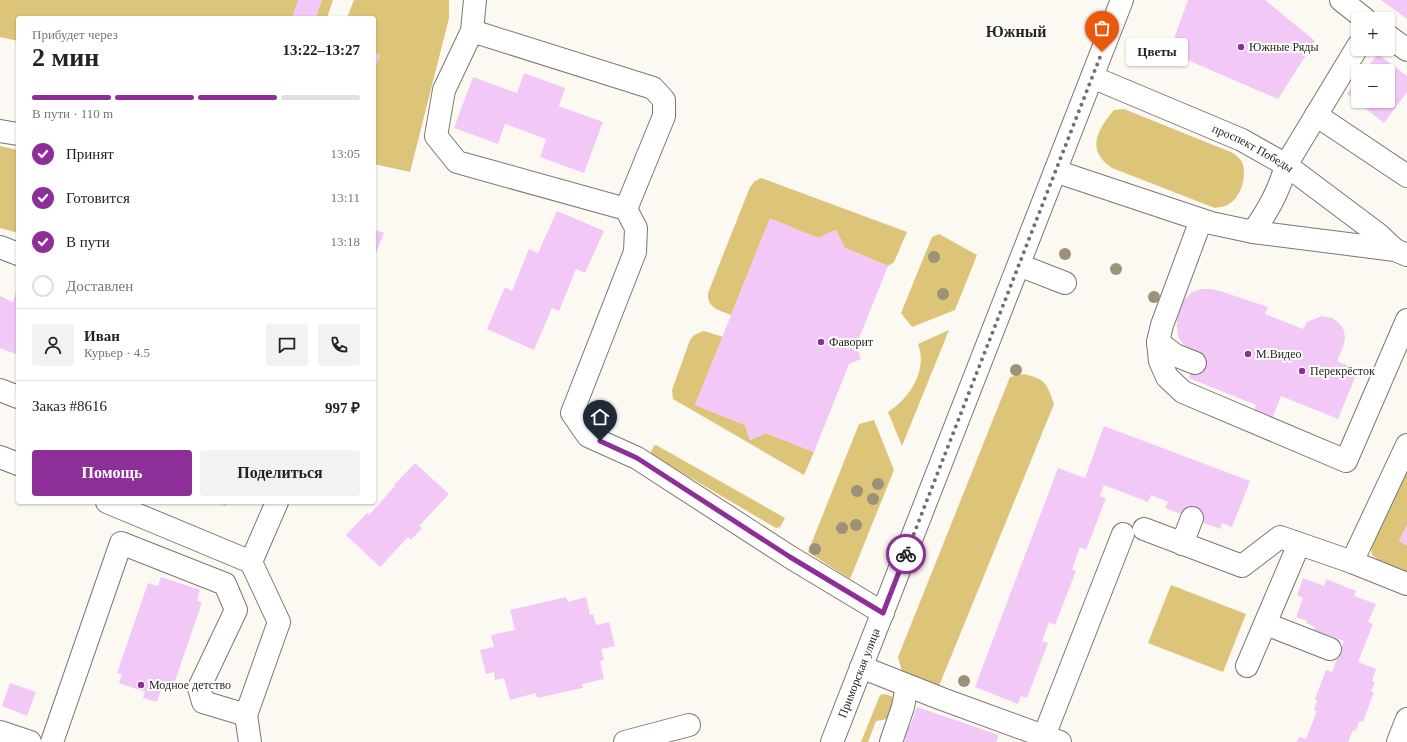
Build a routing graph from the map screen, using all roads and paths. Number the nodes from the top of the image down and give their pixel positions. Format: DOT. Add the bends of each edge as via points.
graph roads {
  1 [pos="475,0"];
  2 [pos="1122,0"];
  3 [pos="1341,0"];
  4 [pos="1356,12"];
  5 [pos="472,31"];
  6 [pos="1395,41"];
  7 [pos="1407,50"];
  8 [pos="1352,56"];
  9 [pos="1092,77"];
  10 [pos="1316,115"];
  11 [pos="0,131"];
  12 [pos="16,134"];
  13 [pos="1286,165"];
  14 [pos="1055,171"];
  15 [pos="1407,176"];
  16 [pos="626,209"];
  17 [pos="1201,220"];
  18 [pos="1253,232"];
  19 [pos="0,247"];
  20 [pos="1401,252"];
  21 [pos="16,253"];
  22 [pos="1019,265"];
  23 [pos="1065,283"];
  24 [pos="1407,320"];
  25 [pos="1158,342"];
  26 [pos="1195,363"];
  27 [pos="0,390"];
  28 [pos="16,396"];
  29 [pos="1407,444"];
  30 [pos="0,457"];
  31 [pos="16,463"];
  32 [pos="112,504"];
  33 [pos="276,504"];
  34 [pos="1192,518"];
  35 [pos="1144,529"];
  36 [pos="1123,534"];
  37 [pos="1182,544"];
  38 [pos="1299,544"];
  39 [pos="252,562"];
  40 [pos="1352,562"];
  41 [pos="1407,584"];
  42 [pos="883,613"];
  43 [pos="1266,624"];
  44 [pos="1330,649"];
  45 [pos="1247,666"];
  46 [pos="861,667"];
  47 [pos="907,686"];
  48 [pos="246,715"];
  49 [pos="1407,719"];
  50 [pos="690,725"];
  51 [pos="0,732"];
  52 [pos="1042,738"];
  53 [pos="30,742"];
  54 [pos="52,742"];
  55 [pos="250,742"];
  56 [pos="625,742"];
  57 [pos="832,742"];
  58 [pos="891,742"];
  59 [pos="1398,742"];
  1 -- 5 [label="street"];
  2 -- 9 [label="street, Приморская улица"];
  3 -- 4 [label="street"];
  5 -- 16 [label="street" via="444,90 436,136 457,162"];
  5 -- 16 [label="street" via="652,88 664,100 664,116"];
  6 -- 7 [label="street"];
  8 -- 10 [label="street"];
  9 -- 13 [label="street, проспект Победы" via="1242,140"];
  9 -- 14 [label="street, Приморская улица"];
  10 -- 13 [label="street"];
  10 -- 15 [label="street"];
  11 -- 12 [label="street"];
  13 -- 18 [label="street" via="1274,199"];
  13 -- 20 [label="street, проспект Победы"];
  14 -- 17 [label="street, проспект Победы"];
  14 -- 22 [label="street, Приморская улица"];
  16 -- 42 [label="street" via="636,228 635,252 572,414 588,436 637,458 799,563"];
  17 -- 18 [label="street, проспект Победы"];
  17 -- 25 [label="street"];
  18 -- 20 [label="street, проспект Победы"];
  19 -- 21 [label="street"];
  22 -- 23 [label="street"];
  22 -- 42 [label="street, Приморская улица"];
  24 -- 25 [label="street" via="1346,461 1183,392 1166,377 1160,361"];
  25 -- 26 [label="street" via="1175,355"];
  27 -- 28 [label="street"];
  29 -- 40 [label="street"];
  30 -- 31 [label="street"];
  32 -- 39 [label="street"];
  33 -- 39 [label="street"];
  34 -- 37 [label="street"];
  35 -- 37 [label="street"];
  36 -- 52 [label="street"];
  37 -- 38 [label="street" via="1242,566 1280,537"];
  38 -- 40 [label="street"];
  38 -- 43 [label="street"];
  39 -- 48 [label="street" via="279,622"];
  40 -- 41 [label="street"];
  42 -- 46 [label="street, Приморская улица"];
  43 -- 44 [label="street"];
  43 -- 45 [label="street"];
  46 -- 47 [label="street"];
  46 -- 57 [label="street, Приморская улица"];
  47 -- 52 [label="street"];
  47 -- 58 [label="street"];
  48 -- 54 [label="street" via="203,702 199,688 236,610 225,584 121,543"];
  48 -- 55 [label="street"];
  49 -- 59 [label="street"];
  50 -- 56 [label="street"];
  51 -- 53 [label="street"];
}
